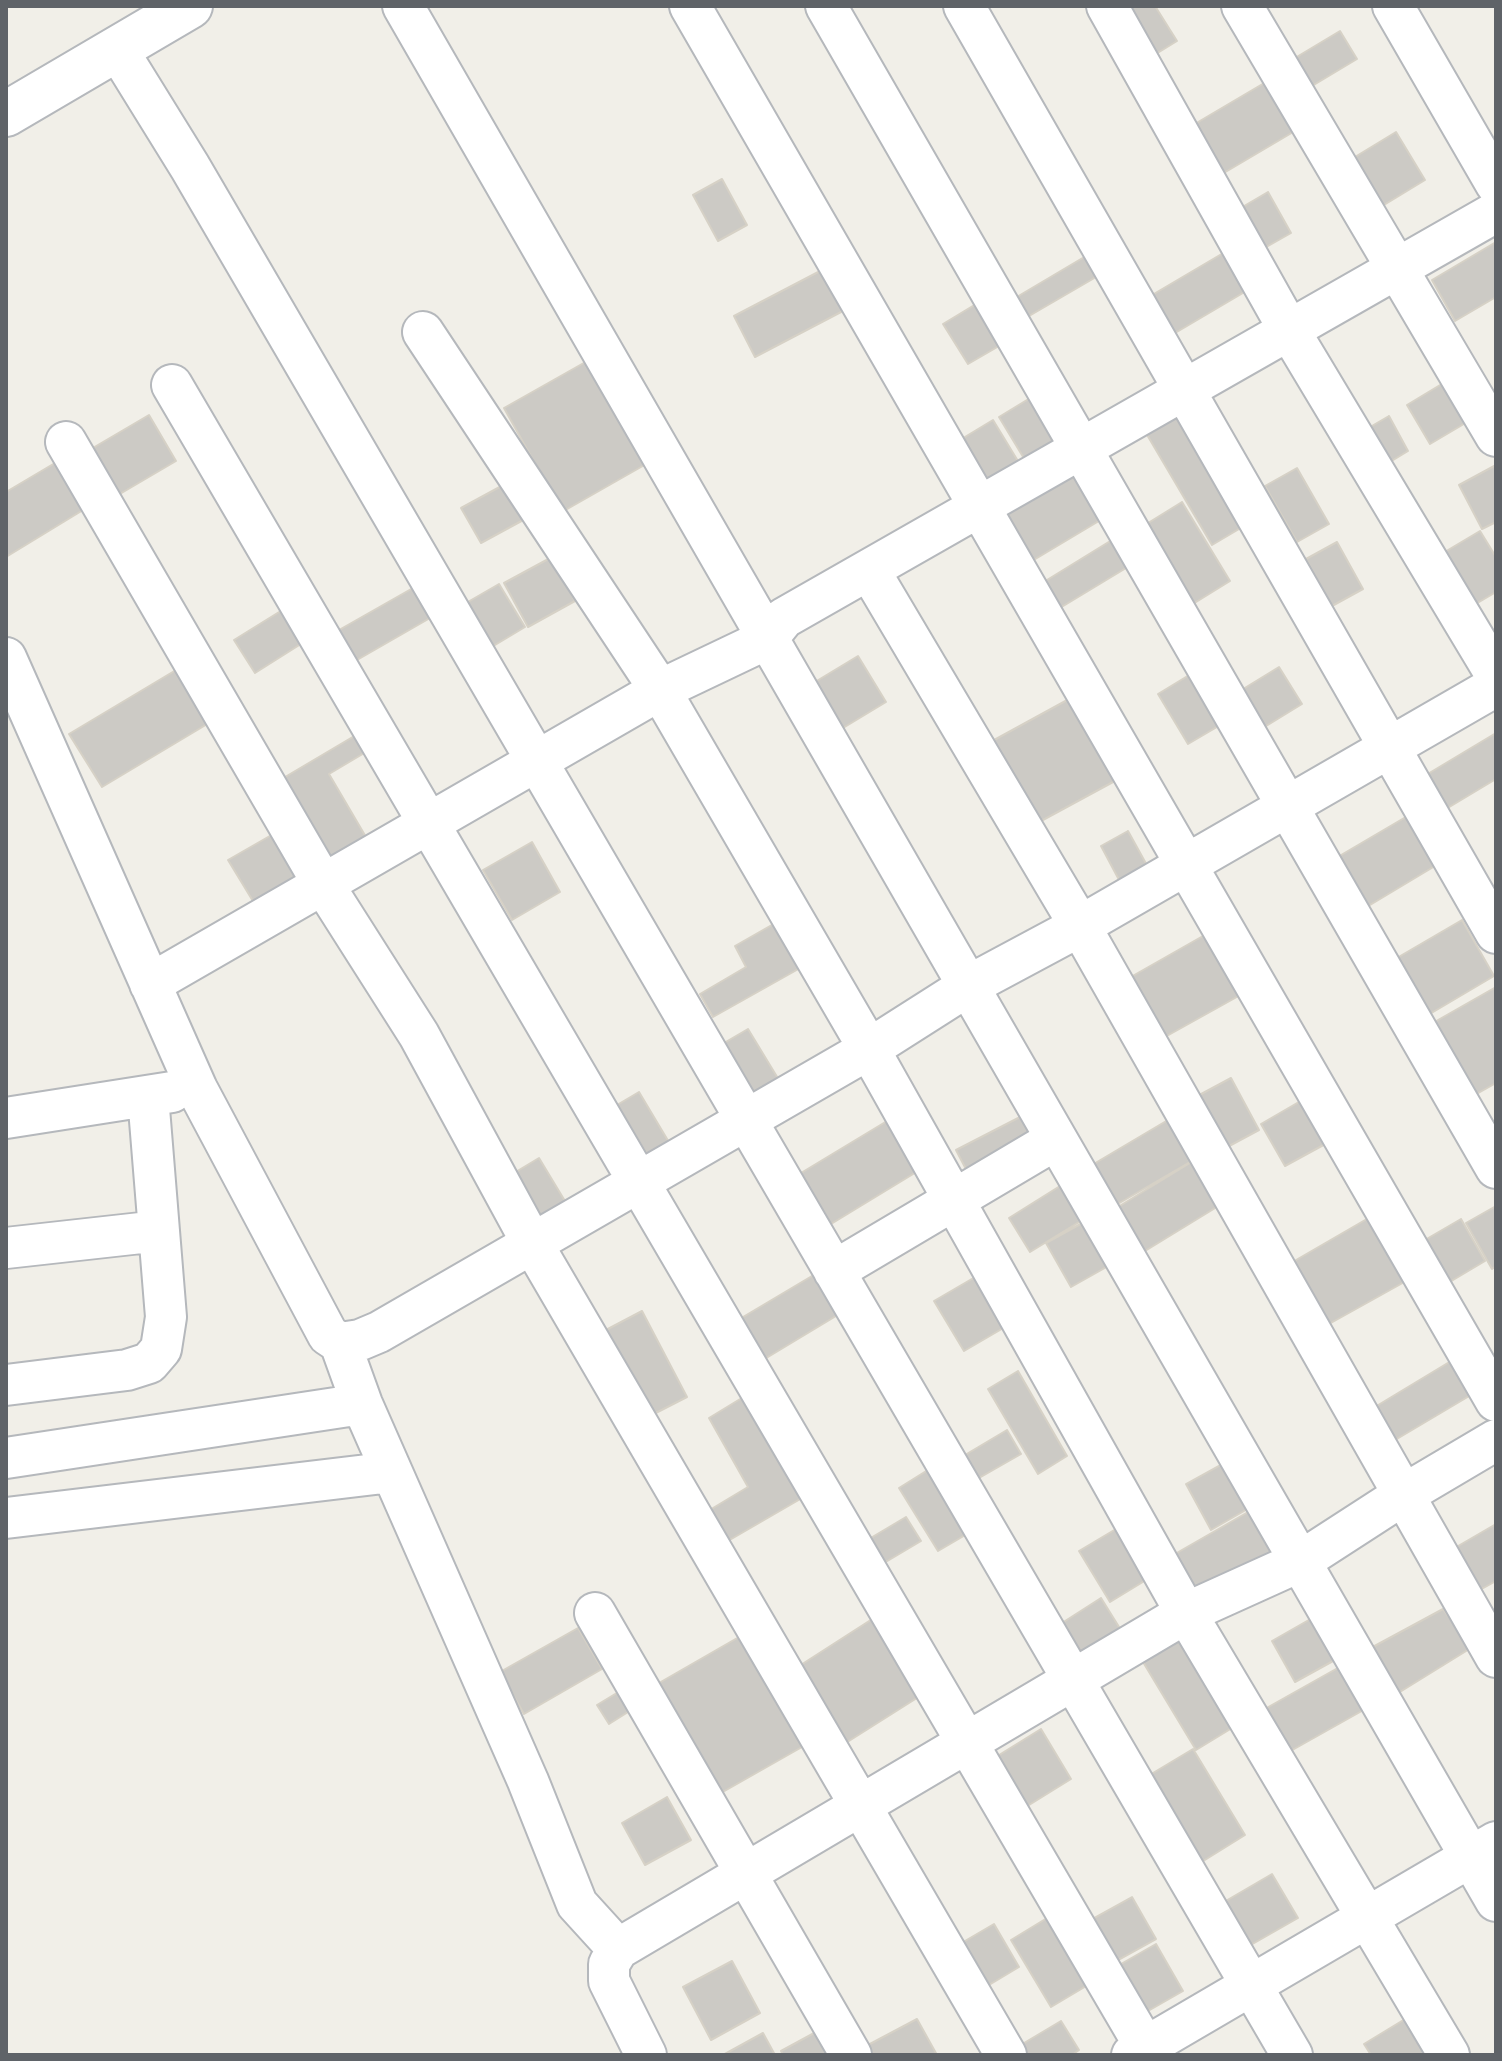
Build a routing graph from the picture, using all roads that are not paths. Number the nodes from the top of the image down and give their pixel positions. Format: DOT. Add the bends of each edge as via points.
graph roads {
  1 [pos="190,6"];
  2 [pos="403,6"];
  3 [pos="690,6"];
  4 [pos="826,6"];
  5 [pos="964,6"];
  6 [pos="1107,6"];
  7 [pos="1242,6"];
  8 [pos="1393,6"];
  9 [pos="117,49"];
  10 [pos="6,114"];
  11 [pos="1496,184"];
  12 [pos="1496,212"];
  13 [pos="1398,268"];
  14 [pos="1289,330"];
  15 [pos="423,332"];
  16 [pos="172,385"];
  17 [pos="1183,391"];
  18 [pos="1496,436"];
  19 [pos="66,442"];
  20 [pos="1079,449"];
  21 [pos="978,507"];
  22 [pos="869,570"];
  23 [pos="767,639"];
  24 [pos="6,658"];
  25 [pos="1496,675"];
  26 [pos="1496,686"];
  27 [pos="660,690"];
  28 [pos="1389,748"];
  29 [pos="537,761"];
  30 [pos="1286,807"];
  31 [pos="429,823"];
  32 [pos="1186,865"];
  33 [pos="323,884"];
  34 [pos="1080,926"];
  35 [pos="1496,933"];
  36 [pos="150,984"];
  37 [pos="968,986"];
  38 [pos="869,1049"];
  39 [pos="197,1089"];
  40 [pos="148,1096"];
  41 [pos="6,1118"];
  42 [pos="746,1119"];
  43 [pos="1055,1140"];
  44 [pos="1496,1168"];
  45 [pos="638,1181"];
  46 [pos="954,1199"];
  47 [pos="159,1231"];
  48 [pos="532,1243"];
  49 [pos="6,1248"];
  50 [pos="834,1271"];
  51 [pos="340,1343"];
  52 [pos="6,1385"];
  53 [pos="1496,1401"];
  54 [pos="362,1404"];
  55 [pos="1496,1440"];
  56 [pos="6,1458"];
  57 [pos="392,1472"];
  58 [pos="1403,1495"];
  59 [pos="6,1518"];
  60 [pos="1301,1561"];
  61 [pos="595,1613"];
  62 [pos="1186,1613"];
  63 [pos="1496,1657"];
  64 [pos="1073,1679"];
  65 [pos="967,1741"];
  66 [pos="860,1805"];
  67 [pos="1483,1849"];
  68 [pos="745,1873"];
  69 [pos="1496,1901"];
  70 [pos="1367,1917"];
  71 [pos="618,1949"];
  72 [pos="1251,1985"];
  73 [pos="1142,2052"];
  74 [pos="646,2055"];
  75 [pos="851,2055"];
  76 [pos="1006,2055"];
  77 [pos="1292,2055"];
  78 [pos="1449,2055"];
  1 -- 9 [label="street"];
  2 -- 23 [label="street"];
  3 -- 21 [label="street"];
  4 -- 20 [label="street"];
  5 -- 17 [label="street"];
  6 -- 14 [label="street"];
  7 -- 13 [label="street"];
  8 -- 11 [label="street"];
  9 -- 10 [label="street"];
  9 -- 29 [label="street"];
  12 -- 13 [label="street"];
  13 -- 14 [label="street"];
  13 -- 18 [label="street"];
  14 -- 17 [label="street"];
  14 -- 25 [label="street"];
  15 -- 27 [label="street"];
  16 -- 31 [label="street"];
  17 -- 20 [label="street"];
  17 -- 28 [label="street"];
  19 -- 33 [label="street"];
  20 -- 21 [label="street"];
  20 -- 30 [label="street"];
  21 -- 22 [label="street"];
  21 -- 32 [label="street"];
  22 -- 23 [label="street" via="784,618"];
  22 -- 34 [label="street"];
  23 -- 27 [label="street"];
  23 -- 37 [label="street"];
  24 -- 36 [label="street"];
  26 -- 28 [label="street"];
  27 -- 29 [label="street"];
  27 -- 38 [label="street"];
  28 -- 30 [label="street"];
  28 -- 35 [label="street"];
  29 -- 31 [label="street"];
  29 -- 42 [label="street"];
  30 -- 32 [label="street"];
  30 -- 44 [label="street"];
  31 -- 33 [label="street"];
  31 -- 45 [label="street"];
  32 -- 34 [label="street"];
  32 -- 53 [label="street"];
  33 -- 36 [label="street"];
  33 -- 48 [label="street" via="419,1035"];
  34 -- 37 [label="street"];
  34 -- 58 [label="street"];
  36 -- 39 [label="street"];
  37 -- 38 [label="street"];
  37 -- 43 [label="street"];
  38 -- 42 [label="street"];
  38 -- 46 [label="street"];
  39 -- 40 [label="street"];
  39 -- 51 [label="street" via="328,1335"];
  40 -- 41 [label="street"];
  40 -- 47 [label="street"];
  42 -- 45 [label="street"];
  42 -- 50 [label="street"];
  43 -- 46 [label="street"];
  43 -- 60 [label="street"];
  45 -- 48 [label="street"];
  45 -- 65 [label="street"];
  46 -- 50 [label="street"];
  46 -- 62 [label="street"];
  47 -- 49 [label="street"];
  47 -- 52 [label="street" via="166,1317 161,1349 149,1363 66,1380"];
  48 -- 51 [label="street" via="379,1332"];
  48 -- 66 [label="street"];
  50 -- 64 [label="street"];
  51 -- 54 [label="street"];
  54 -- 56 [label="street"];
  54 -- 57 [label="street"];
  55 -- 58 [label="street"];
  57 -- 59 [label="street"];
  57 -- 71 [label="street" via="577,1904"];
  58 -- 60 [label="street"];
  58 -- 63 [label="street"];
  60 -- 62 [label="street"];
  60 -- 67 [label="street"];
  61 -- 68 [label="street"];
  62 -- 64 [label="street"];
  62 -- 70 [label="street"];
  64 -- 65 [label="street"];
  64 -- 72 [label="street"];
  65 -- 66 [label="street"];
  65 -- 73 [label="street"];
  66 -- 68 [label="street"];
  66 -- 76 [label="street"];
  67 -- 69 [label="street"];
  67 -- 70 [label="street"];
  68 -- 71 [label="street"];
  68 -- 75 [label="street"];
  70 -- 72 [label="street"];
  70 -- 78 [label="street"];
  71 -- 74 [label="street" via="609,1964 609,1981"];
  72 -- 73 [label="street"];
  72 -- 77 [label="street"];
}
